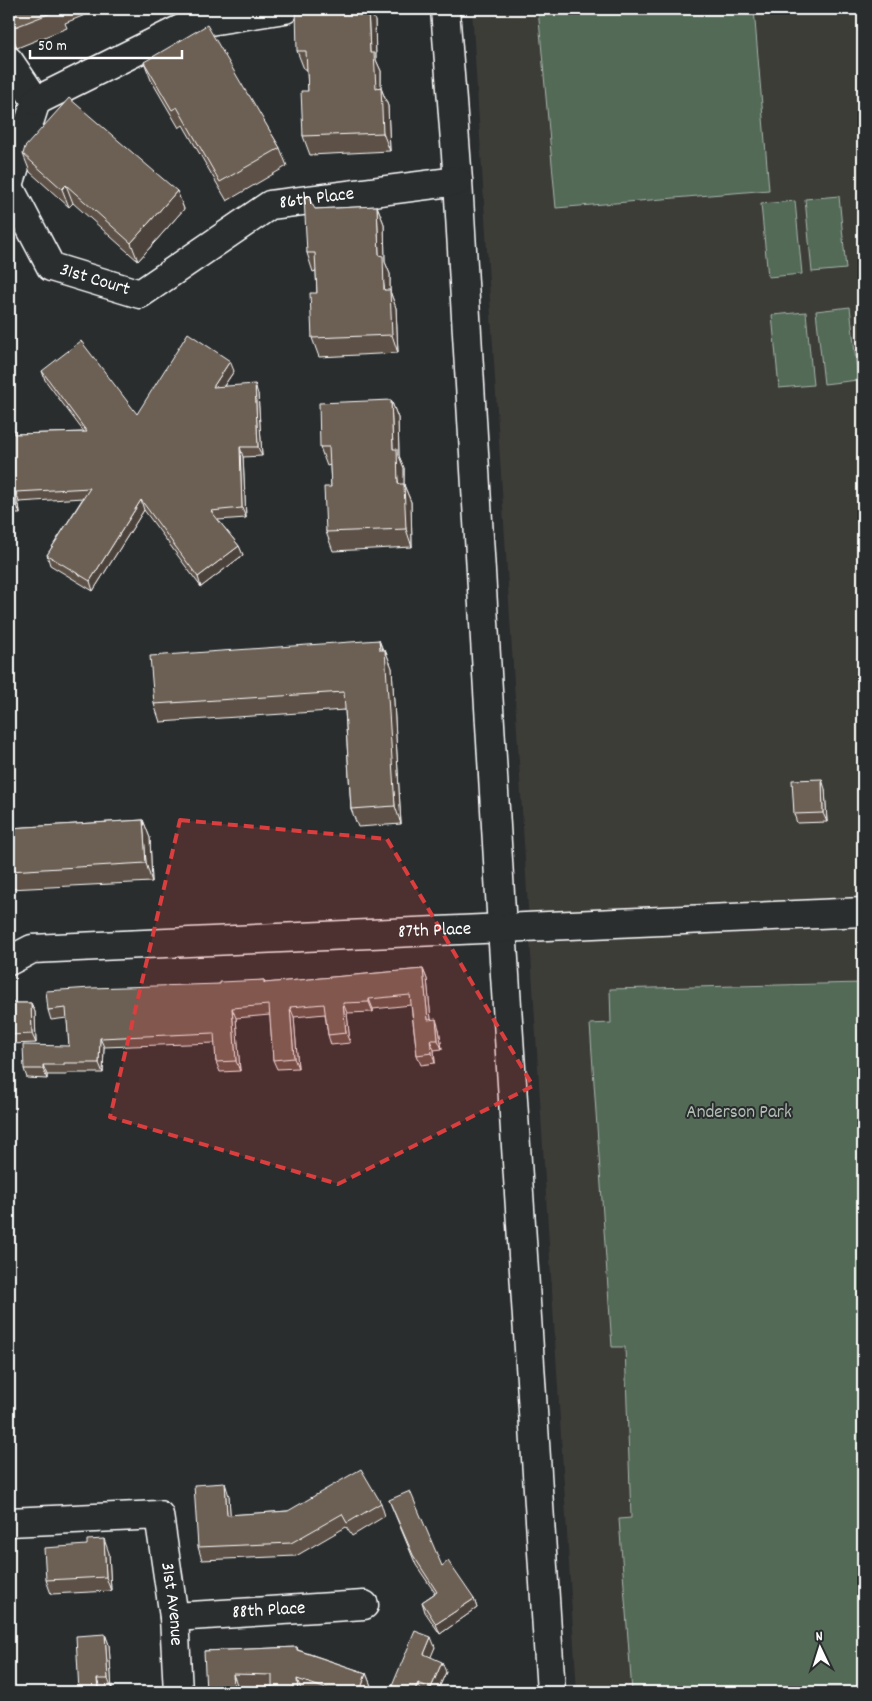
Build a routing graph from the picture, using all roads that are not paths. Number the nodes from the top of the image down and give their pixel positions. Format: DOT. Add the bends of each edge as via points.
graph roads {
  1 [pos="286,9"];
  2 [pos="445,9"];
  3 [pos="188,16"];
  4 [pos="9,61"];
  5 [pos="36,101"];
  6 [pos="458,181"];
  7 [pos="9,186"];
  8 [pos="140,294"];
  9 [pos="863,912"];
  10 [pos="502,928"];
  11 [pos="9,961"];
  12 [pos="9,1522"];
  13 [pos="364,1606"];
  14 [pos="174,1617"];
  15 [pos="178,1692"];
  16 [pos="551,1692"];
  1 -- 3 [label="street"];
  2 -- 6 [label="street"];
  3 -- 5 [label="street"];
  4 -- 5 [label="street"];
  5 -- 7 [label="street, 31st Court"];
  6 -- 8 [label="street, 86th Place" via="270,205"];
  6 -- 10 [label="street"];
  7 -- 8 [label="street, 31st Court" via="51,267"];
  9 -- 10 [label="street, 87th Place"];
  10 -- 11 [label="street, 87th Place" via="32,950"];
  10 -- 16 [label="street"];
  12 -- 14 [label="street, 31st Avenue" via="158,1515"];
  13 -- 14 [label="street, 88th Place"];
  14 -- 15 [label="street, 31st Avenue"];
}
